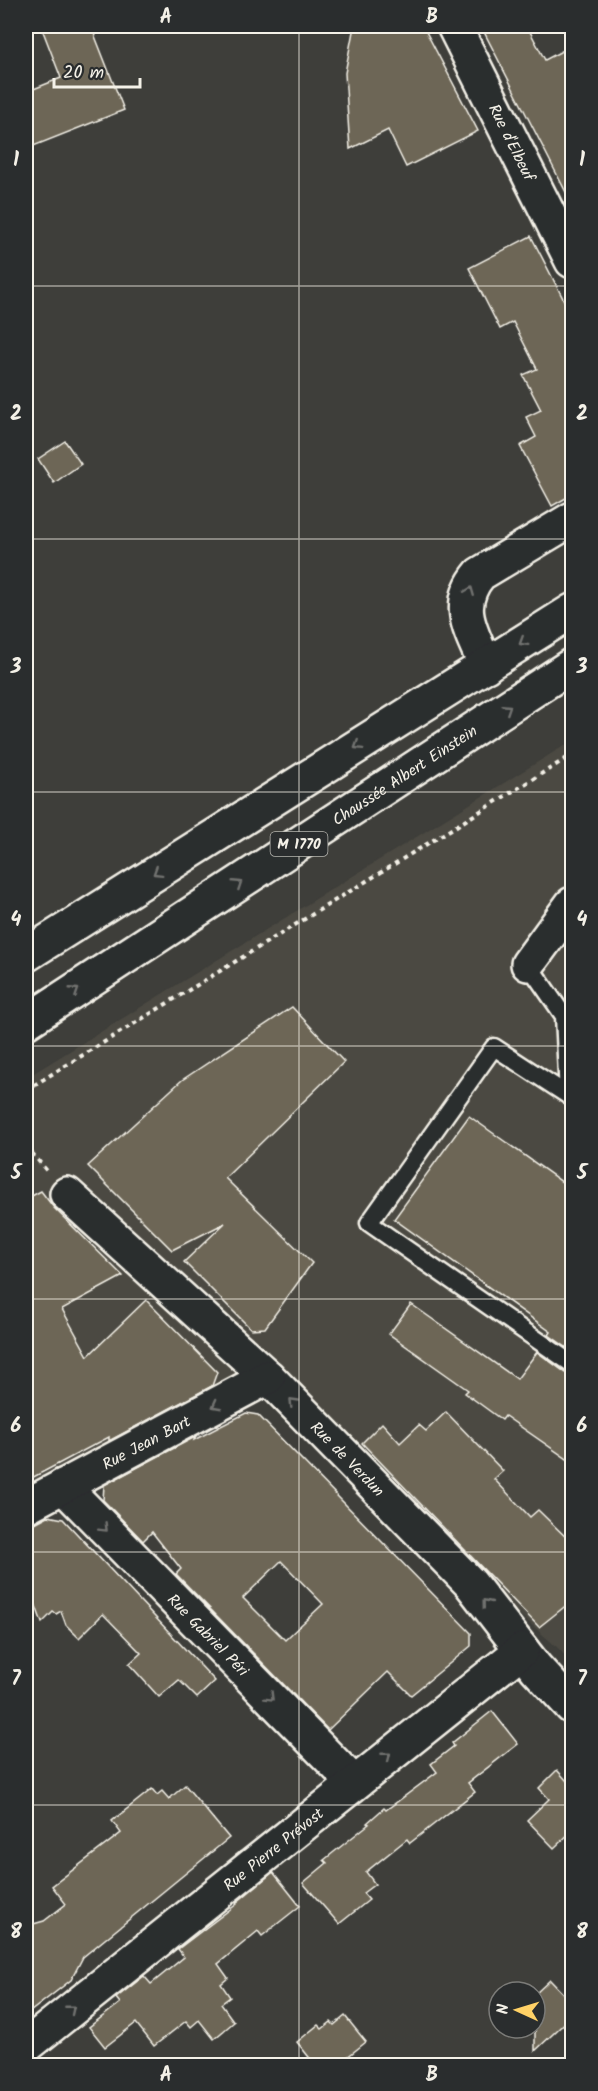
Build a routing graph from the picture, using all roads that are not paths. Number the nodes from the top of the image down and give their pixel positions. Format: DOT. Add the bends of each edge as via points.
graph roads {
  1 [pos="454,26"];
  2 [pos="573,261"];
  3 [pos="573,519"];
  4 [pos="573,611"];
  5 [pos="573,665"];
  6 [pos="486,666"];
  7 [pos="573,904"];
  8 [pos="26,955"];
  9 [pos="528,964"];
  10 [pos="26,1022"];
  11 [pos="570,1096"];
  12 [pos="67,1194"];
  13 [pos="573,1364"];
  14 [pos="268,1377"];
  15 [pos="63,1486"];
  16 [pos="26,1506"];
  17 [pos="522,1650"];
  18 [pos="573,1707"];
  19 [pos="354,1783"];
  20 [pos="26,2046"];
  1 -- 2 [label="street, Rue d'Elbeuf"];
  6 -- 3 [label="street, one-way" via="468,622 465,604 469,587 480,574"];
  4 -- 6 [label="street, one-way"];
  10 -- 5 [label="street, Chaussée Albert Einstein / M 1770, one-way"];
  6 -- 8 [label="street, one-way"];
  7 -- 9 [label="street"];
  9 -- 11 [label="lane" via="564,1016"];
  11 -- 13 [label="lane" via="494,1047 369,1223"];
  12 -- 14 [label="street, Rue de Verdun"];
  14 -- 15 [label="street, Rue Jean Bart, one-way"];
  17 -- 14 [label="street, Rue de Verdun, one-way" via="471,1584"];
  15 -- 16 [label="street, Rue Jean Bart"];
  15 -- 19 [label="street, Rue Gabriel Péri, one-way"];
  17 -- 18 [label="street, Rue de Verdun"];
  19 -- 17 [label="street, Rue Pierre Prévost, one-way"];
  20 -- 19 [label="street, Rue Pierre Prévost, one-way"];
}
